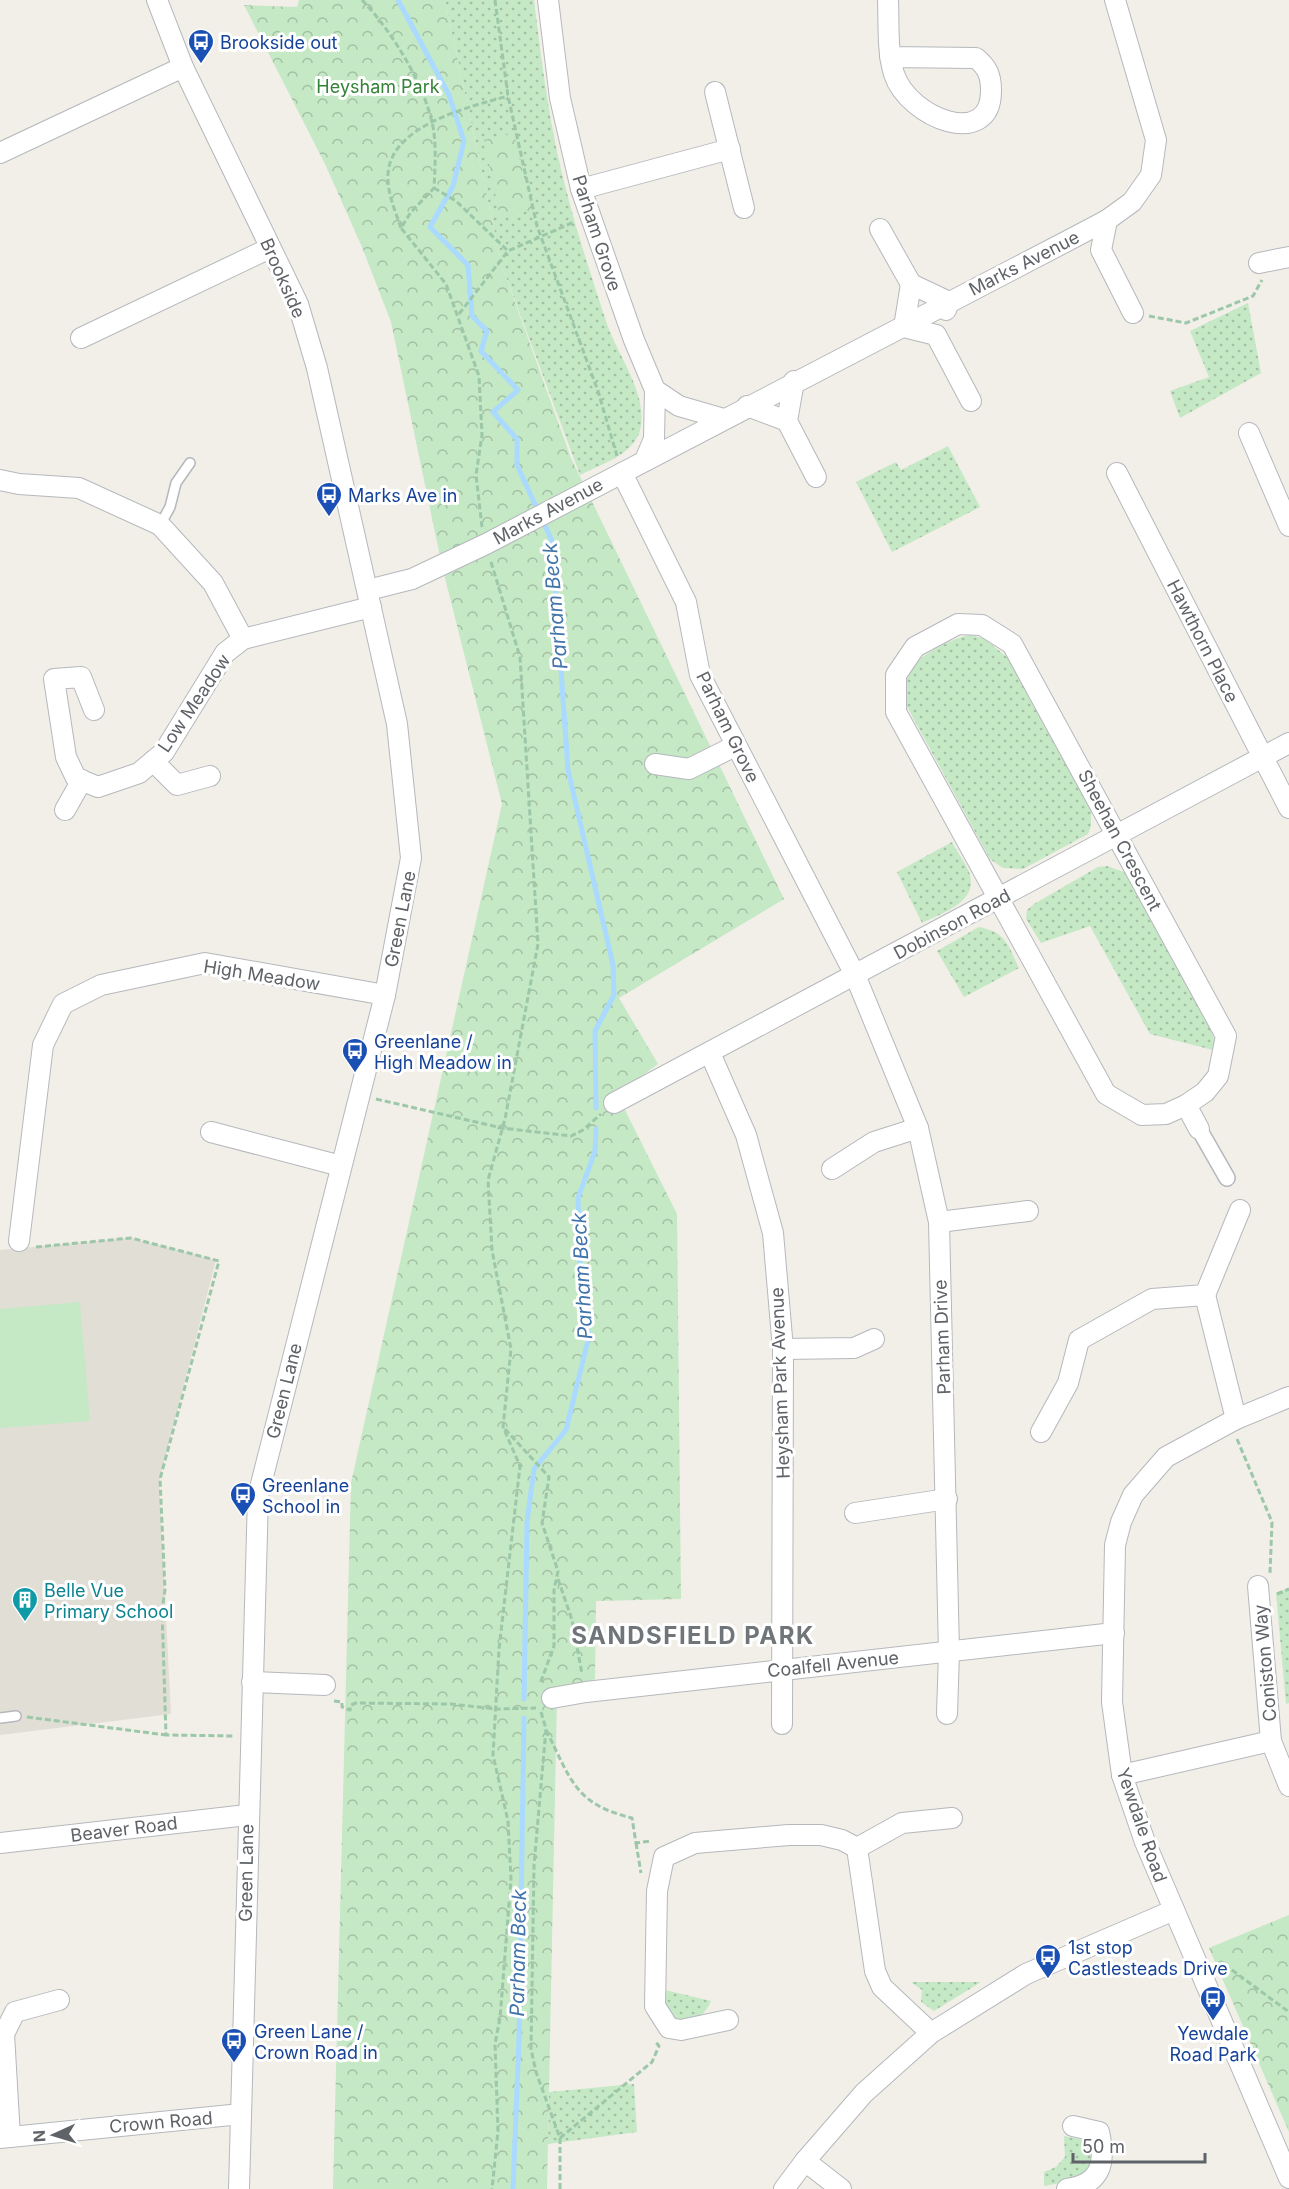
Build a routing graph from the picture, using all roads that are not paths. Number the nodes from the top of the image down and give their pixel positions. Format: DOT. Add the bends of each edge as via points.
graph roads {
  1 [pos="157,0"];
  2 [pos="548,0"];
  3 [pos="888,0"];
  4 [pos="1115,0"];
  5 [pos="891,57"];
  6 [pos="183,67"];
  7 [pos="715,92"];
  8 [pos="730,149"];
  9 [pos="0,153"];
  10 [pos="581,189"];
  11 [pos="744,208"];
  12 [pos="1107,220"];
  13 [pos="880,228"];
  14 [pos="1071,239"];
  15 [pos="270,248"];
  16 [pos="1101,249"];
  17 [pos="1289,257"];
  18 [pos="1259,263"];
  19 [pos="911,284"];
  20 [pos="949,302"];
  21 [pos="1133,313"];
  22 [pos="904,327"];
  23 [pos="936,335"];
  24 [pos="81,338"];
  25 [pos="795,381"];
  26 [pos="655,390"];
  27 [pos="971,401"];
  28 [pos="747,406"];
  29 [pos="724,419"];
  30 [pos="787,422"];
  31 [pos="1249,433"];
  32 [pos="645,460"];
  33 [pos="190,463"];
  34 [pos="622,472"];
  35 [pos="1117,473"];
  36 [pos="816,477"];
  37 [pos="0,480"];
  38 [pos="160,525"];
  39 [pos="1289,526"];
  40 [pos="370,599"];
  41 [pos="243,639"];
  42 [pos="94,710"];
  43 [pos="1289,743"];
  44 [pos="735,746"];
  45 [pos="1263,758"];
  46 [pos="153,761"];
  47 [pos="655,764"];
  48 [pos="210,776"];
  49 [pos="82,780"];
  50 [pos="1289,808"];
  51 [pos="65,810"];
  52 [pos="1119,836"];
  53 [pos="999,899"];
  54 [pos="855,975"];
  55 [pos="385,995"];
  56 [pos="710,1053"];
  57 [pos="614,1103"];
  58 [pos="1186,1105"];
  59 [pos="918,1128"];
  60 [pos="1199,1129"];
  61 [pos="212,1132"];
  62 [pos="341,1166"];
  63 [pos="832,1169"];
  64 [pos="1227,1179"];
  65 [pos="1240,1210"];
  66 [pos="1028,1211"];
  67 [pos="939,1222"];
  68 [pos="19,1241"];
  69 [pos="1205,1295"];
  70 [pos="874,1340"];
  71 [pos="783,1349"];
  72 [pos="1289,1396"];
  73 [pos="1242,1426"];
  74 [pos="1041,1432"];
  75 [pos="946,1499"];
  76 [pos="855,1513"];
  77 [pos="1265,1582"];
  78 [pos="1114,1633"];
  79 [pos="949,1653"];
  80 [pos="784,1669"];
  81 [pos="252,1682"];
  82 [pos="328,1693"];
  83 [pos="542,1698"];
  84 [pos="946,1714"];
  85 [pos="16,1716"];
  86 [pos="0,1718"];
  87 [pos="782,1724"];
  88 [pos="1271,1741"];
  89 [pos="1122,1775"];
  90 [pos="1289,1786"];
  91 [pos="248,1815"];
  92 [pos="952,1818"];
  93 [pos="0,1843"];
  94 [pos="857,1848"];
  95 [pos="1174,1910"];
  96 [pos="59,2000"];
  97 [pos="728,2020"];
  98 [pos="931,2033"];
  99 [pos="241,2114"];
  100 [pos="1073,2126"];
  101 [pos="5,2137"];
  102 [pos="805,2161"];
  103 [pos="1289,2178"];
  104 [pos="238,2189"];
  105 [pos="784,2189"];
  106 [pos="840,2189"];
  107 [pos="1067,2189"];
  1 -- 6 [label="street, Brookside"];
  2 -- 10 [label="street, Parham Grove" via="560,98"];
  3 -- 5 [label="street"];
  4 -- 12 [label="street, Marks Avenue" via="1156,140 1151,176 1132,202"];
  5 -- 5 [label="street" via="903,92 919,109 950,123 961,123 975,120 990,105 990,76 976,58"];
  6 -- 9 [label="street"];
  6 -- 15 [label="street, Brookside"];
  7 -- 8 [label="street"];
  8 -- 10 [label="street"];
  8 -- 11 [label="street"];
  10 -- 26 [label="street, Parham Grove"];
  12 -- 14 [label="street, Marks Avenue"];
  12 -- 16 [label="street"];
  13 -- 19 [label="street"];
  14 -- 16 [label="street"];
  14 -- 20 [label="street, Marks Avenue"];
  15 -- 24 [label="street"];
  15 -- 40 [label="street, Brookside" via="298,304 317,368"];
  16 -- 21 [label="street"];
  17 -- 18 [label="street"];
  19 -- 20 [label="street"];
  19 -- 22 [label="street"];
  20 -- 22 [label="street, Marks Avenue"];
  20 -- 23 [label="street"];
  22 -- 23 [label="street"];
  22 -- 25 [label="street, Marks Avenue"];
  23 -- 27 [label="street"];
  25 -- 28 [label="street, Marks Avenue"];
  25 -- 30 [label="street"];
  26 -- 29 [label="street" via="679,406"];
  26 -- 32 [label="street, Parham Grove" via="654,439"];
  28 -- 29 [label="street, Marks Avenue"];
  28 -- 30 [label="street"];
  29 -- 32 [label="street, Marks Avenue"];
  30 -- 36 [label="street"];
  31 -- 39 [label="street"];
  32 -- 34 [label="street, Marks Avenue"];
  33 -- 38 [label="lane" via="176,483"];
  34 -- 40 [label="street, Marks Avenue" via="486,544"];
  34 -- 44 [label="street, Parham Grove" via="686,602 700,675"];
  35 -- 45 [label="street, Hawthorn Place"];
  37 -- 38 [label="street" via="79,488"];
  38 -- 41 [label="street" via="213,584"];
  40 -- 41 [label="street, Low Meadow"];
  40 -- 55 [label="street, Green Lane" via="397,724 411,858"];
  41 -- 46 [label="street, Low Meadow" via="225,653 164,752"];
  42 -- 49 [label="street" via="81,677 54,679 66,758 76,778"];
  43 -- 45 [label="street, Dobinson Road"];
  44 -- 47 [label="street" via="689,769"];
  44 -- 54 [label="street, Parham Grove"];
  45 -- 50 [label="street, Hawthorn Place"];
  45 -- 52 [label="street, Dobinson Road"];
  46 -- 48 [label="street" via="177,785"];
  46 -- 49 [label="street, Low Meadow" via="139,772 98,787"];
  49 -- 51 [label="street"];
  52 -- 53 [label="street, Dobinson Road"];
  52 -- 53 [label="street, Sheehan Crescent" via="1012,644 982,625 958,624 915,646 896,675 897,712"];
  52 -- 58 [label="street, Sheehan Crescent" via="1226,1036 1218,1076 1205,1092"];
  53 -- 54 [label="street, Dobinson Road"];
  53 -- 58 [label="street, Sheehan Crescent" via="1106,1094 1142,1115 1166,1114"];
  54 -- 56 [label="street, Dobinson Road"];
  54 -- 59 [label="street, Parham Drive"];
  55 -- 62 [label="street, Green Lane"];
  55 -- 68 [label="street, High Meadow" via="205,963 101,985 63,1004 43,1045"];
  56 -- 57 [label="street, Dobinson Road"];
  56 -- 71 [label="street, Heysham Park Avenue" via="747,1135 773,1233"];
  58 -- 60 [label="street"];
  59 -- 63 [label="street" via="874,1142"];
  59 -- 67 [label="street, Parham Drive"];
  60 -- 64 [label="street"];
  61 -- 62 [label="street"];
  62 -- 81 [label="street, Green Lane" via="258,1496"];
  65 -- 69 [label="street"];
  66 -- 67 [label="street"];
  67 -- 75 [label="street, Parham Drive"];
  69 -- 73 [label="street"];
  69 -- 74 [label="street" via="1152,1299 1079,1340 1068,1383"];
  70 -- 71 [label="street" via="854,1348"];
  71 -- 80 [label="street, Heysham Park Avenue"];
  72 -- 73 [label="street, Yewdale Road"];
  73 -- 78 [label="street, Yewdale Road" via="1166,1457 1133,1495 1116,1545"];
  75 -- 76 [label="street"];
  75 -- 79 [label="street, Parham Drive"];
  77 -- 88 [label="street, Coniston Way"];
  78 -- 79 [label="street, Coalfell Avenue"];
  78 -- 89 [label="street, Yewdale Road" via="1112,1702"];
  79 -- 80 [label="street, Coalfell Avenue"];
  79 -- 84 [label="street, Parham Drive"];
  80 -- 83 [label="street, Coalfell Avenue"];
  80 -- 87 [label="street, Heysham Park Avenue"];
  81 -- 82 [label="street"];
  81 -- 91 [label="street, Green Lane"];
  85 -- 86 [label="lane"];
  88 -- 89 [label="street, Coniston Way"];
  88 -- 90 [label="street, Coniston Way"];
  89 -- 95 [label="street, Yewdale Road"];
  91 -- 93 [label="street, Beaver Road"];
  91 -- 99 [label="street, Green Lane"];
  92 -- 94 [label="street" via="902,1823"];
  94 -- 97 [label="street" via="821,1835 789,1835 695,1843 664,1857 657,1892 655,2006 669,2028 681,2030"];
  94 -- 98 [label="street" via="875,1971 882,1987"];
  95 -- 98 [label="street" via="1026,1974"];
  95 -- 103 [label="street, Yewdale Road"];
  96 -- 101 [label="street, Crown Road" via="15,2012 4,2034"];
  98 -- 102 [label="street" via="864,2093"];
  99 -- 101 [label="street, Crown Road"];
  99 -- 104 [label="street, Green Lane"];
  100 -- 107 [label="street" via="1099,2132 1104,2154 1097,2175 1084,2187"];
  102 -- 105 [label="street"];
  102 -- 106 [label="street"];
}
